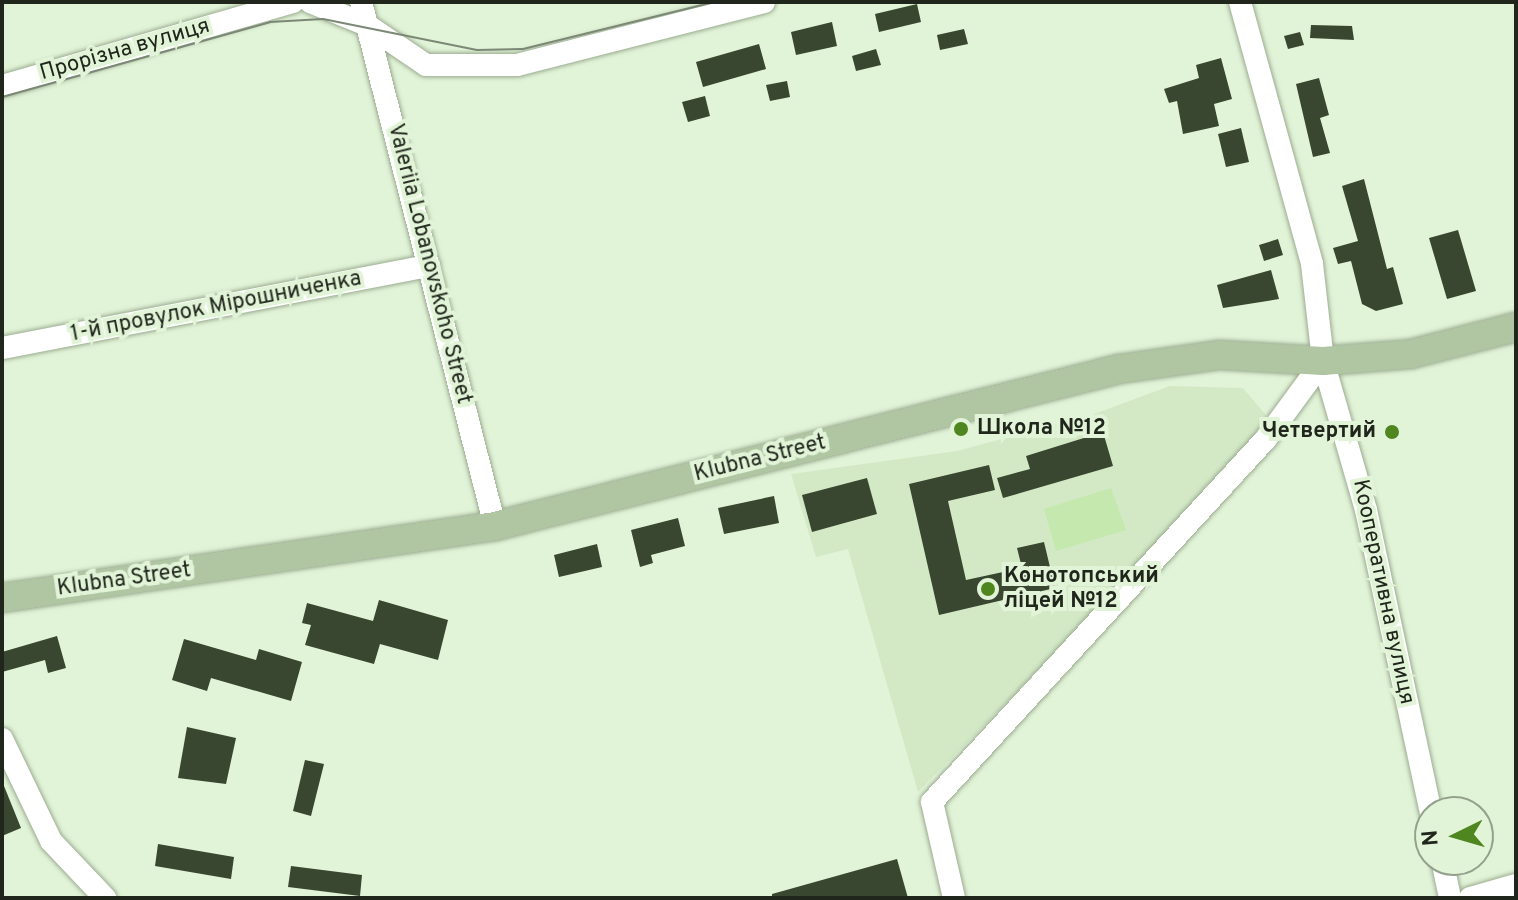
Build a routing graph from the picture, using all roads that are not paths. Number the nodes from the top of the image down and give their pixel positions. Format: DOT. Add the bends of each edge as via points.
graph roads {
  1 [pos="293,2"];
  2 [pos="310,2"];
  3 [pos="361,2"];
  4 [pos="764,2"];
  5 [pos="1240,2"];
  6 [pos="367,25"];
  7 [pos="2,86"];
  8 [pos="429,266"];
  9 [pos="1516,327"];
  10 [pos="2,348"];
  11 [pos="1323,361"];
  12 [pos="495,526"];
  13 [pos="2,598"];
  14 [pos="2,739"];
  15 [pos="1428,796"];
  16 [pos="1445,876"];
  17 [pos="1516,885"];
  18 [pos="105,898"];
  19 [pos="954,898"];
  20 [pos="1450,898"];
  21 [pos="1470,898"];
  1 -- 7 [label="street, Прорізна вулиця"];
  2 -- 6 [label="street"];
  3 -- 6 [label="street, Valeriia Lobanovskoho Street"];
  4 -- 6 [label="street" via="517,65 426,65"];
  5 -- 11 [label="street, Кооперативна вулиця" via="1312,264"];
  6 -- 8 [label="street, Valeriia Lobanovskoho Street"];
  8 -- 10 [label="street, 1-й провулок Мірошниченка"];
  8 -- 12 [label="street, Valeriia Lobanovskoho Street"];
  9 -- 11 [label="main road, Klubna Street" via="1411,354"];
  11 -- 12 [label="main road, Klubna Street" via="1220,355 1119,369"];
  11 -- 15 [label="street, Кооперативна вулиця" via="1366,510"];
  11 -- 19 [label="street" via="1265,440 932,802"];
  12 -- 13 [label="main road, Klubna Street"];
  14 -- 18 [label="street" via="51,841"];
  16 -- 20 [label="street"];
  17 -- 21 [label="street"];
}
